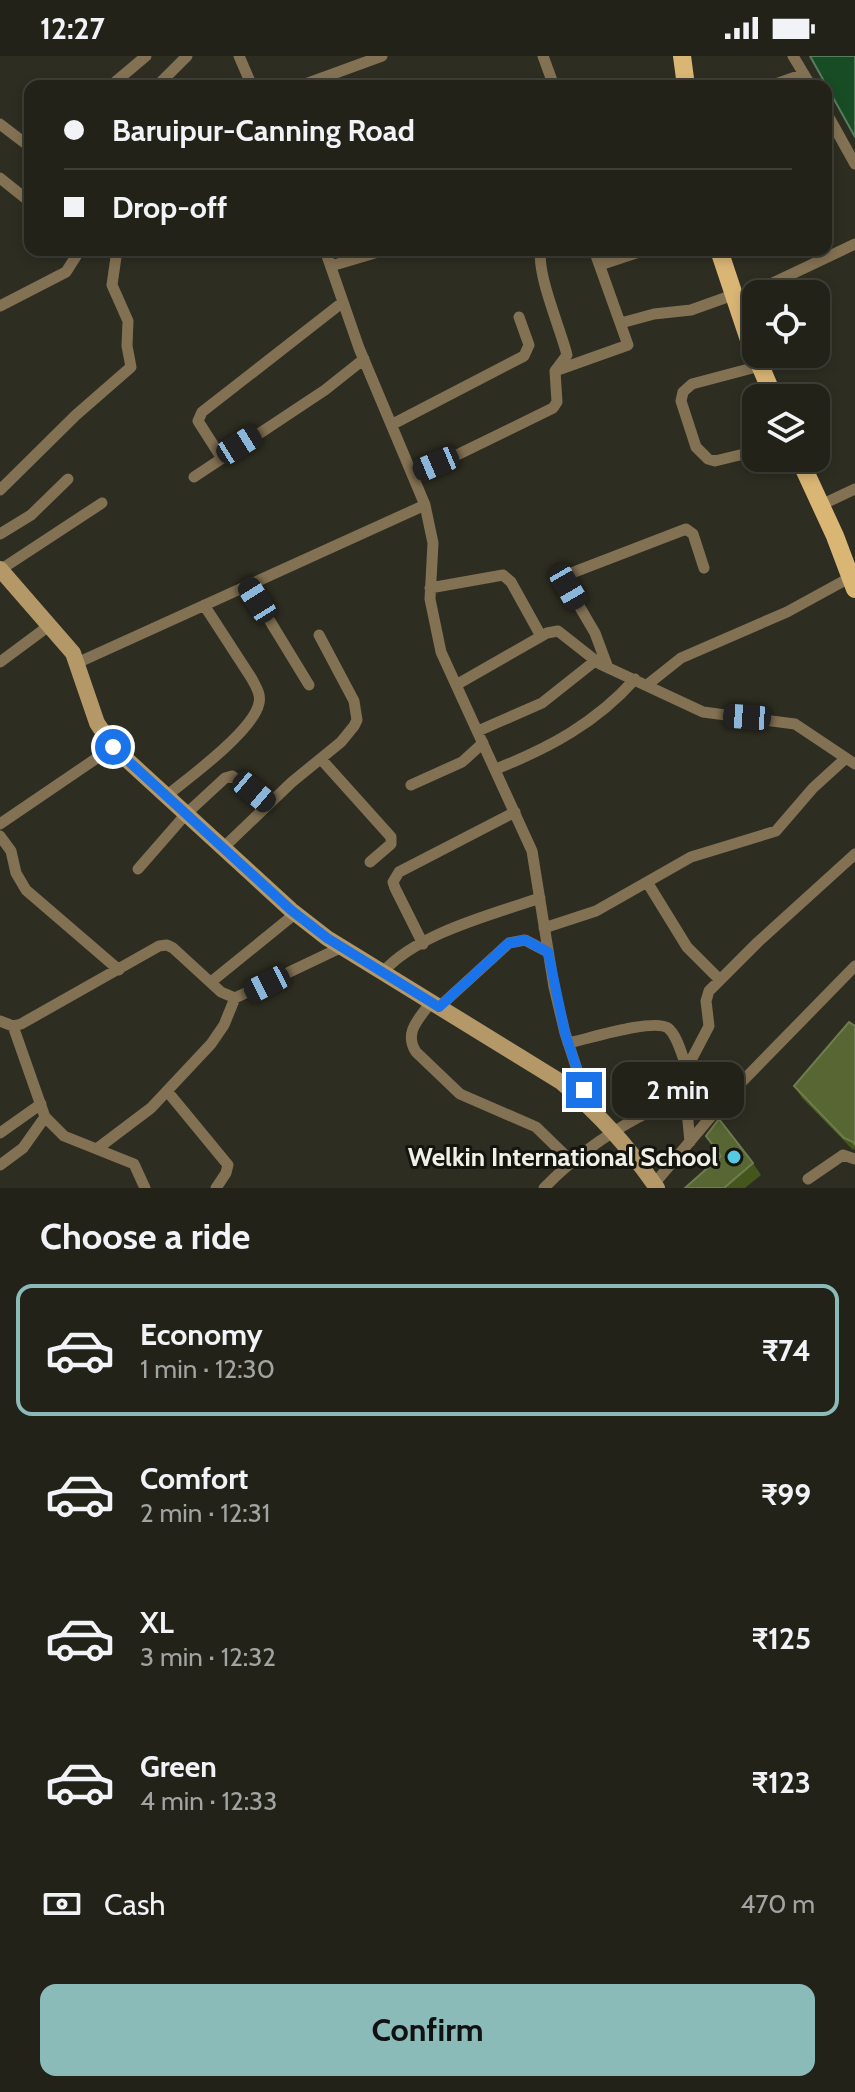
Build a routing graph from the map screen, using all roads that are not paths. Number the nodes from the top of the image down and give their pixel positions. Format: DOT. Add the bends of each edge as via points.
graph roads {
  1 [pos="146,56"];
  2 [pos="187,56"];
  3 [pos="239,56"];
  4 [pos="382,56"];
  5 [pos="543,56"];
  6 [pos="682,56"];
  7 [pos="793,56"];
  8 [pos="804,74"];
  9 [pos="118,80"];
  10 [pos="163,80"];
  11 [pos="249,80"];
  12 [pos="316,80"];
  13 [pos="552,80"];
  14 [pos="685,80"];
  15 [pos="787,80"];
  16 [pos="808,80"];
  17 [pos="832,123"];
  18 [pos="0,124"];
  19 [pos="24,142"];
  20 [pos="855,164"];
  21 [pos="0,178"];
  22 [pos="24,197"];
  23 [pos="855,244"];
  24 [pos="832,254"];
  25 [pos="76,256"];
  26 [pos="116,256"];
  27 [pos="327,256"];
  28 [pos="365,256"];
  29 [pos="540,256"];
  30 [pos="596,256"];
  31 [pos="627,256"];
  32 [pos="721,256"];
  33 [pos="828,256"];
  34 [pos="600,265"];
  35 [pos="331,266"];
  36 [pos="734,298"];
  37 [pos="343,302"];
  38 [pos="0,306"];
  39 [pos="519,317"];
  40 [pos="742,319"];
  41 [pos="621,323"];
  42 [pos="364,359"];
  43 [pos="752,368"];
  44 [pos="555,371"];
  45 [pos="393,424"];
  46 [pos="742,454"];
  47 [pos="221,457"];
  48 [pos="806,472"];
  49 [pos="413,473"];
  50 [pos="194,477"];
  51 [pos="68,479"];
  52 [pos="855,489"];
  53 [pos="0,490"];
  54 [pos="102,503"];
  55 [pos="425,505"];
  56 [pos="821,505"];
  57 [pos="0,534"];
  58 [pos="704,568"];
  59 [pos="0,569"];
  60 [pos="853,583"];
  61 [pos="248,585"];
  62 [pos="430,588"];
  63 [pos="204,605"];
  64 [pos="50,625"];
  65 [pos="319,635"];
  66 [pos="541,636"];
  67 [pos="595,661"];
  68 [pos="0,662"];
  69 [pos="77,663"];
  70 [pos="608,668"];
  71 [pos="635,679"];
  72 [pos="309,685"];
  73 [pos="456,685"];
  74 [pos="647,685"];
  75 [pos="478,731"];
  76 [pos="483,743"];
  77 [pos="113,747"];
  78 [pos="321,759"];
  79 [pos="850,761"];
  80 [pos="496,769"];
  81 [pos="411,785"];
  82 [pos="166,796"];
  83 [pos="269,804"];
  84 [pos="515,812"];
  85 [pos="186,814"];
  86 [pos="0,824"];
  87 [pos="0,836"];
  88 [pos="223,848"];
  89 [pos="855,854"];
  90 [pos="370,862"];
  91 [pos="138,869"];
  92 [pos="647,882"];
  93 [pos="540,898"];
  94 [pos="296,913"];
  95 [pos="544,928"];
  96 [pos="423,944"];
  97 [pos="342,947"];
  98 [pos="548,952"];
  99 [pos="855,966"];
  100 [pos="119,970"];
  101 [pos="383,972"];
  102 [pos="719,979"];
  103 [pos="211,982"];
  104 [pos="235,998"];
  105 [pos="435,1004"];
  106 [pos="0,1021"];
  107 [pos="13,1026"];
  108 [pos="568,1043"];
  109 [pos="687,1068"];
  110 [pos="167,1091"];
  111 [pos="686,1099"];
  112 [pos="41,1104"];
  113 [pos="589,1106"];
  114 [pos="45,1117"];
  115 [pos="614,1131"];
  116 [pos="0,1133"];
  117 [pos="690,1142"];
  118 [pos="98,1148"];
  119 [pos="855,1159"];
  120 [pos="571,1161"];
  121 [pos="0,1165"];
  122 [pos="808,1179"];
  123 [pos="656,1186"];
  124 [pos="145,1188"];
  125 [pos="216,1188"];
  126 [pos="544,1188"];
  1 -- 9 [label="street"];
  2 -- 10 [label="street"];
  3 -- 11 [label="street"];
  4 -- 12 [label="street"];
  5 -- 13 [label="street"];
  6 -- 14 [label="main road"];
  7 -- 8 [label="street"];
  8 -- 15 [label="street"];
  8 -- 16 [label="street"];
  17 -- 20 [label="street"];
  18 -- 19 [label="street"];
  21 -- 22 [label="street"];
  23 -- 24 [label="street"];
  25 -- 38 [label="street" via="66,272"];
  26 -- 53 [label="street" via="112,285 128,321 131,367"];
  27 -- 35 [label="street"];
  28 -- 35 [label="street"];
  29 -- 44 [label="street" via="567,355"];
  30 -- 34 [label="street"];
  31 -- 34 [label="street"];
  32 -- 36 [label="main road"];
  33 -- 36 [label="street"];
  34 -- 41 [label="street"];
  35 -- 37 [label="street"];
  36 -- 40 [label="main road"];
  36 -- 41 [label="street"];
  37 -- 42 [label="street"];
  37 -- 47 [label="street" via="202,412 201,429"];
  39 -- 45 [label="street" via="529,345 524,356"];
  41 -- 44 [label="street" via="627,346"];
  42 -- 45 [label="street"];
  42 -- 47 [label="street"];
  43 -- 46 [label="street" via="692,384 681,401 696,447 708,459"];
  44 -- 49 [label="street" via="558,394 553,408"];
  45 -- 49 [label="street"];
  47 -- 50 [label="street"];
  48 -- 56 [label="main road"];
  49 -- 55 [label="street"];
  51 -- 57 [label="street" via="31,515"];
  52 -- 56 [label="street"];
  54 -- 59 [label="street"];
  55 -- 61 [label="street"];
  55 -- 62 [label="street" via="433,543"];
  56 -- 60 [label="main road"];
  58 -- 70 [label="street" via="693,534 686,529 569,574 568,587"];
  59 -- 64 [label="main road"];
  60 -- 74 [label="street" via="681,658"];
  61 -- 63 [label="street"];
  61 -- 72 [label="street"];
  62 -- 66 [label="street" via="503,575"];
  62 -- 73 [label="street" via="438,641"];
  63 -- 69 [label="street"];
  63 -- 82 [label="street" via="259,691 259,704 216,755"];
  64 -- 68 [label="street"];
  64 -- 69 [label="main road"];
  65 -- 78 [label="street" via="354,701 357,720"];
  66 -- 67 [label="street" via="562,633"];
  66 -- 73 [label="street"];
  67 -- 70 [label="street"];
  67 -- 75 [label="street" via="542,703"];
  69 -- 77 [label="main road" via="97,723"];
  70 -- 71 [label="street"];
  71 -- 74 [label="street"];
  71 -- 80 [label="street" via="590,722 548,748"];
  73 -- 75 [label="street"];
  74 -- 79 [label="street" via="708,714 795,724"];
  75 -- 76 [label="street"];
  76 -- 80 [label="street"];
  76 -- 81 [label="street" via="462,762"];
  77 -- 82 [label="main road"];
  77 -- 86 [label="street"];
  78 -- 83 [label="street"];
  78 -- 90 [label="street" via="391,837"];
  79 -- 92 [label="street" via="813,788 776,831 698,854"];
  80 -- 84 [label="street"];
  82 -- 85 [label="main road"];
  83 -- 85 [label="street" via="232,776"];
  83 -- 88 [label="street"];
  84 -- 93 [label="street" via="532,851"];
  84 -- 96 [label="street" via="395,877 395,888"];
  85 -- 88 [label="main road"];
  85 -- 91 [label="street"];
  87 -- 100 [label="street" via="26,890"];
  88 -- 94 [label="main road"];
  89 -- 102 [label="street"];
  92 -- 95 [label="street" via="591,914"];
  92 -- 102 [label="street" via="687,947"];
  93 -- 95 [label="street"];
  93 -- 96 [label="street"];
  94 -- 97 [label="main road"];
  94 -- 103 [label="street"];
  95 -- 98 [label="street"];
  96 -- 101 [label="street" via="401,954"];
  97 -- 101 [label="main road"];
  97 -- 104 [label="street"];
  98 -- 105 [label="street" via="525,940 509,943"];
  98 -- 108 [label="street"];
  99 -- 117 [label="street"];
  100 -- 103 [label="street" via="167,945"];
  100 -- 107 [label="street"];
  101 -- 105 [label="main road"];
  102 -- 109 [label="street" via="707,997 707,1031"];
  103 -- 104 [label="street"];
  104 -- 110 [label="street" via="217,1037"];
  105 -- 113 [label="main road" via="561,1082"];
  105 -- 120 [label="street" via="411,1032 416,1052 460,1094 536,1127"];
  106 -- 107 [label="street"];
  107 -- 112 [label="street"];
  108 -- 109 [label="street" via="664,1026"];
  108 -- 113 [label="street"];
  109 -- 111 [label="street"];
  110 -- 118 [label="street"];
  110 -- 125 [label="street" via="228,1165"];
  111 -- 115 [label="street" via="670,1101"];
  111 -- 117 [label="street"];
  112 -- 114 [label="street"];
  112 -- 116 [label="street"];
  113 -- 115 [label="main road"];
  114 -- 118 [label="street" via="64,1136"];
  114 -- 121 [label="street" via="23,1148"];
  115 -- 120 [label="street"];
  115 -- 123 [label="main road"];
  117 -- 123 [label="street"];
  118 -- 124 [label="street" via="134,1164"];
  119 -- 122 [label="street" via="843,1155"];
  120 -- 126 [label="street"];
}
